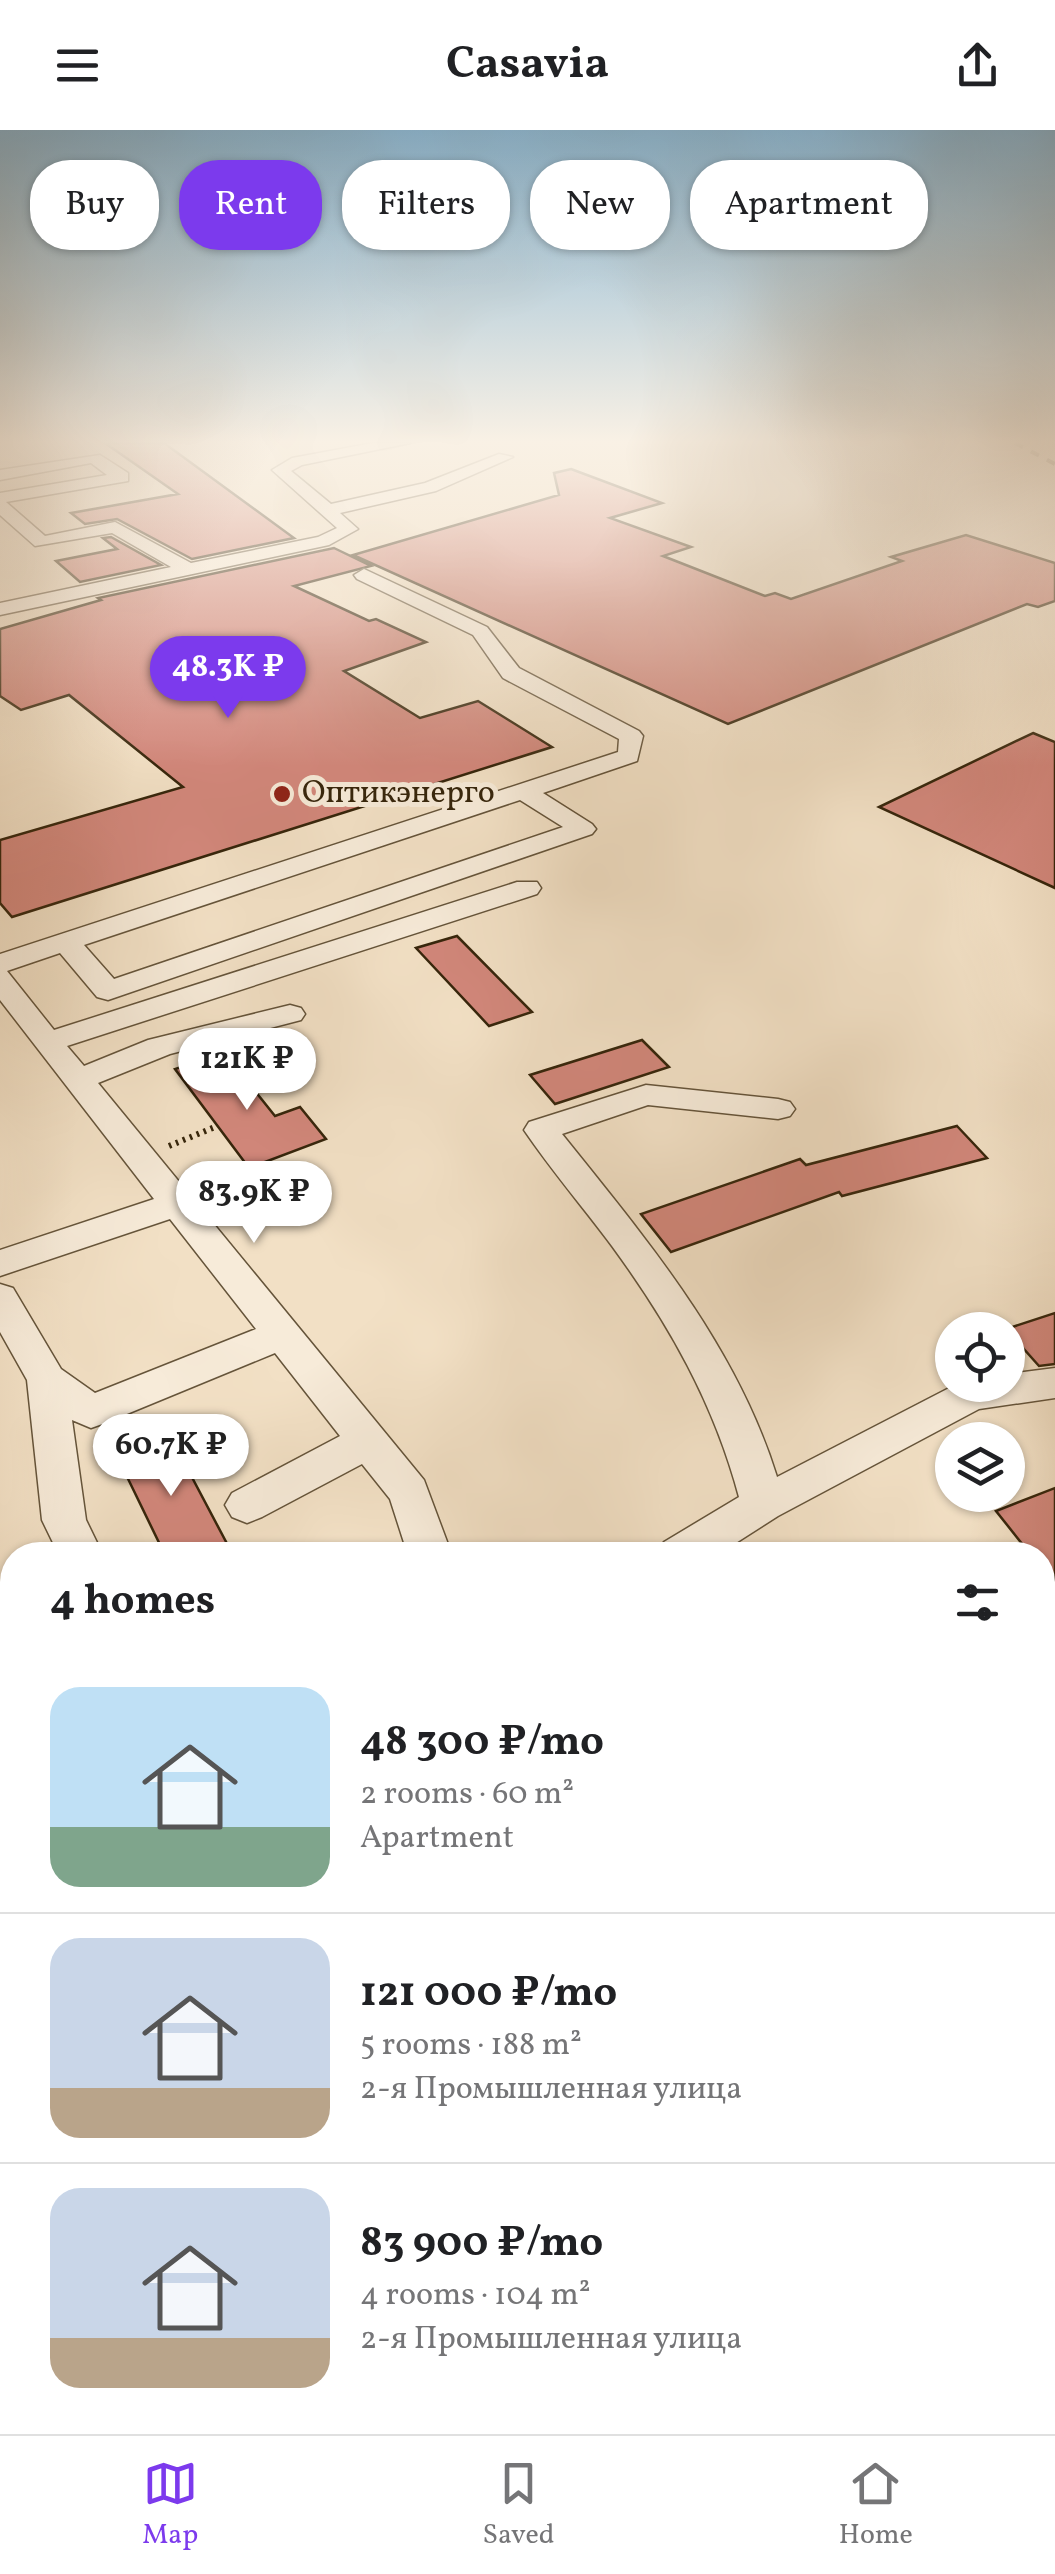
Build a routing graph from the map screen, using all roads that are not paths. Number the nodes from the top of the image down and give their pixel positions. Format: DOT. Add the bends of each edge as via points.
graph roads {
  1 [pos="156,551"];
  2 [pos="278,551"];
  3 [pos="186,568"];
  4 [pos="364,575"];
  5 [pos="0,608"];
  6 [pos="523,792"];
  7 [pos="526,888"];
  8 [pos="66,942"];
  9 [pos="0,964"];
  10 [pos="0,978"];
  11 [pos="290,1014"];
  12 [pos="25,1027"];
  13 [pos="78,1080"];
  14 [pos="778,1109"];
  15 [pos="177,1204"];
  16 [pos="0,1264"];
  17 [pos="0,1298"];
  18 [pos="282,1334"];
  19 [pos="47,1380"];
  20 [pos="1055,1383"];
  21 [pos="368,1441"];
  22 [pos="764,1504"];
  23 [pos="247,1506"];
  24 [pos="75,1542"];
  25 [pos="426,1542"];
  26 [pos="701,1542"];
  1 -- 3 [label="street"];
  2 -- 3 [label="street"];
  3 -- 5 [label="street"];
  4 -- 6 [label="street" via="480,631 512,673 631,736 629,756"];
  6 -- 8 [label="street"];
  6 -- 8 [label="street" via="583,829 108,991"];
  7 -- 12 [label="street"];
  8 -- 9 [label="street"];
  10 -- 12 [label="street"];
  11 -- 13 [label="street" via="159,1048"];
  12 -- 13 [label="street"];
  13 -- 15 [label="street"];
  14 -- 22 [label="street" via="646,1095 541,1130 697,1344 740,1429"];
  15 -- 16 [label="street"];
  15 -- 18 [label="street"];
  17 -- 19 [label="street"];
  18 -- 19 [label="street" via="91,1412"];
  18 -- 21 [label="street"];
  19 -- 24 [label="street" via="64,1520"];
  20 -- 22 [label="street" via="971,1395"];
  21 -- 23 [label="street"];
  21 -- 25 [label="street" via="409,1492"];
  22 -- 26 [label="street"];
}
